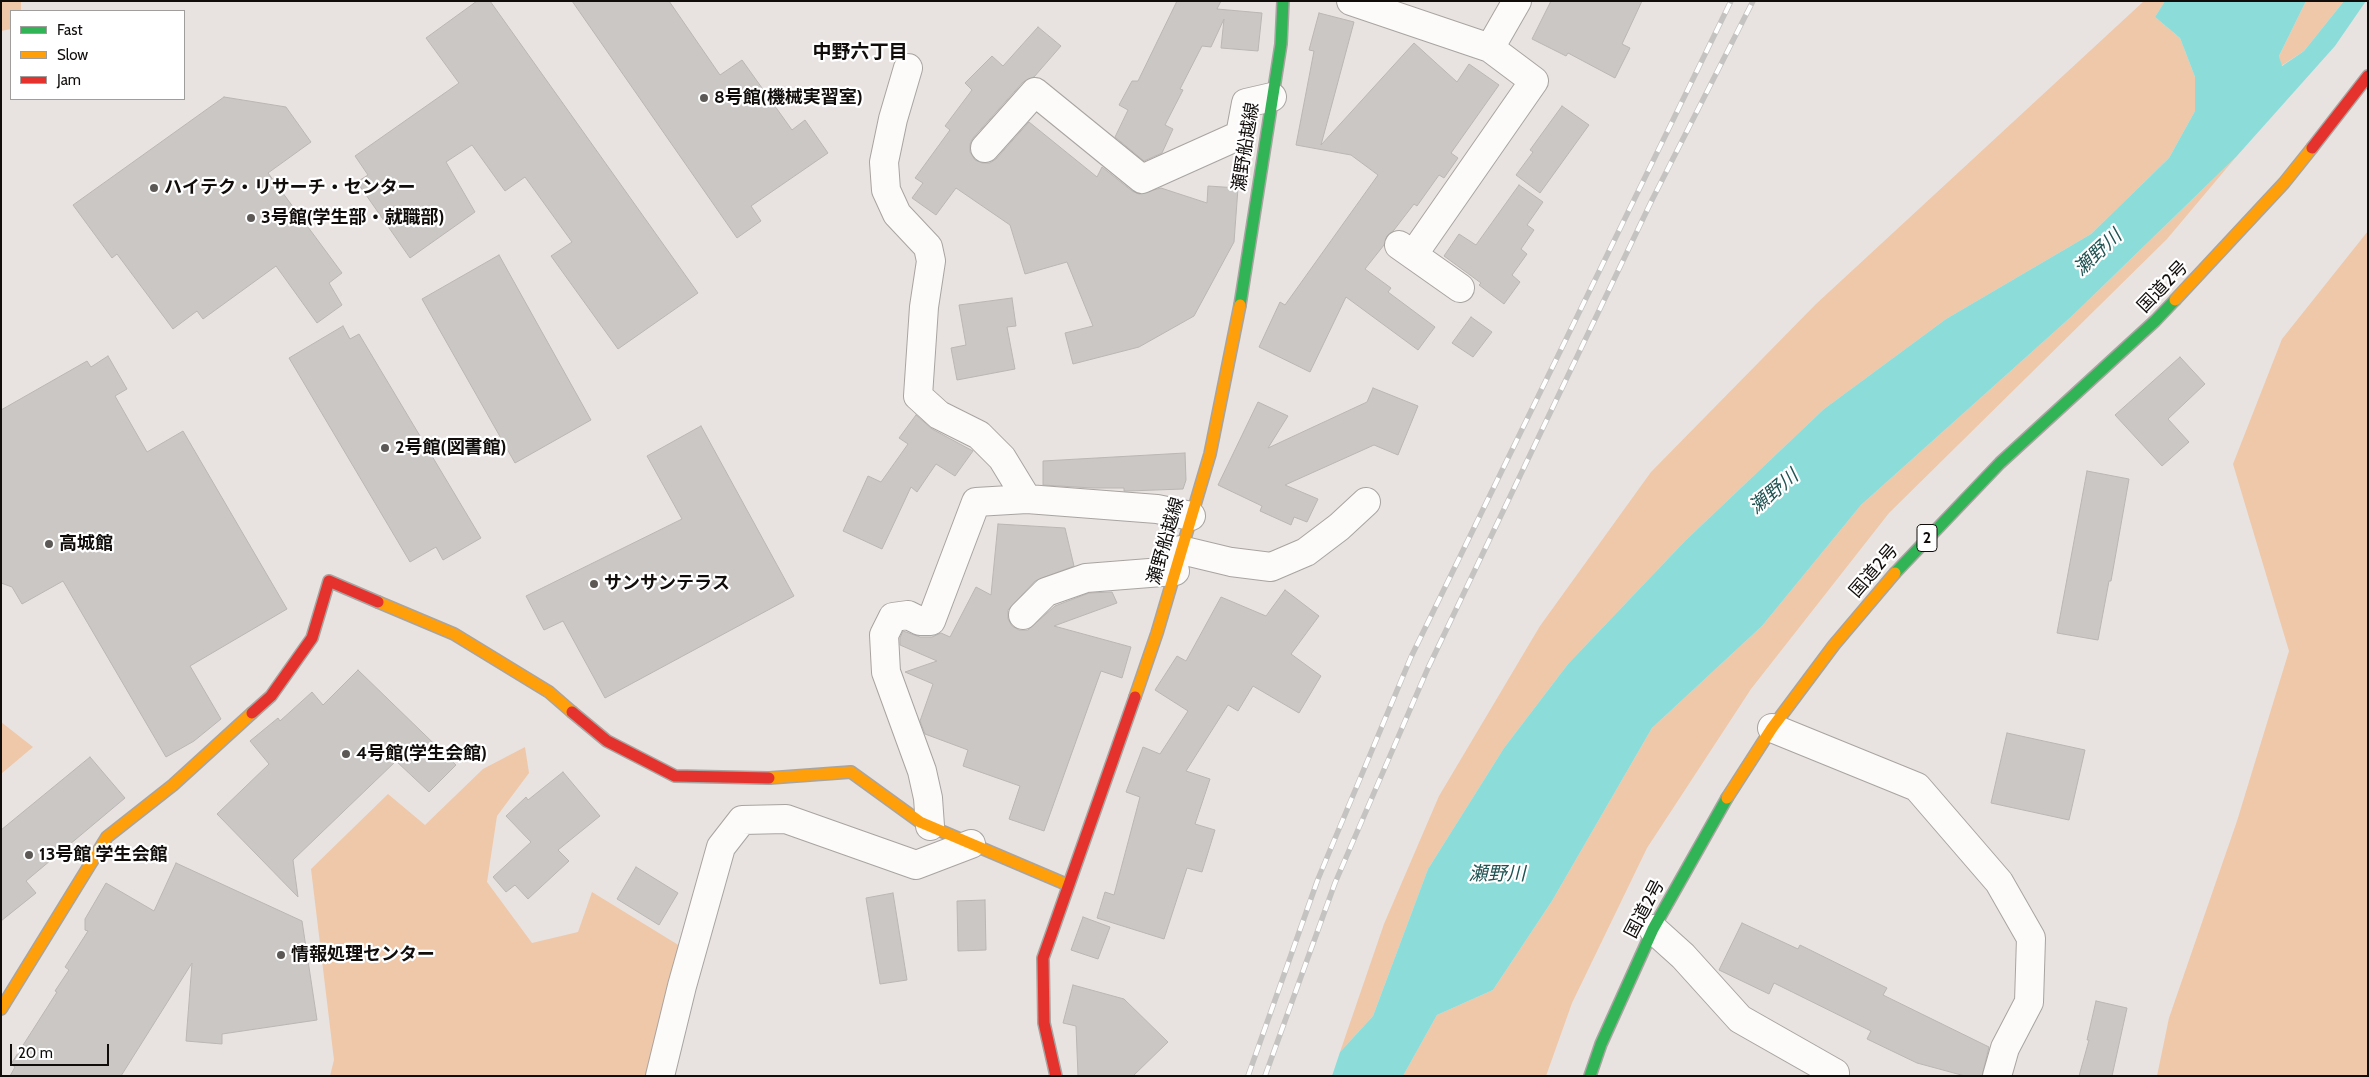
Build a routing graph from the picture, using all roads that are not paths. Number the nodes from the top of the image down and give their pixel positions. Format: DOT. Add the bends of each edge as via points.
graph roads {
  1 [pos="1283,1"];
  2 [pos="1351,1"];
  3 [pos="1517,1"];
  4 [pos="1490,48"];
  5 [pos="908,68"];
  6 [pos="2368,76"];
  7 [pos="1272,97"];
  8 [pos="985,148"];
  9 [pos="1460,288"];
  10 [pos="1027,499"];
  11 [pos="1366,502"];
  12 [pos="1191,516"];
  13 [pos="1178,561"];
  14 [pos="1023,615"];
  15 [pos="1772,728"];
  16 [pos="930,826"];
  17 [pos="971,844"];
  18 [pos="1068,885"];
  19 [pos="1653,929"];
  20 [pos="1,1009"];
  21 [pos="1835,1073"];
  22 [pos="660,1076"];
  23 [pos="1056,1076"];
  24 [pos="1590,1076"];
  25 [pos="1997,1076"];
  1 -- 7 [label="main road, 瀬野船越線" via="1281,44"];
  2 -- 4 [label="street"];
  3 -- 4 [label="street"];
  4 -- 9 [label="street" via="1534,81 1406,250"];
  5 -- 10 [label="street" via="884,162 886,190 893,206 928,246 931,261 924,307 918,396 939,415 979,435 1002,458"];
  6 -- 15 [label="main road, 国道2号 / 2" via="2284,183 2155,321 2000,463 1907,558 1834,645"];
  7 -- 8 [label="street" via="1246,103 1240,135 1142,179 1035,92"];
  7 -- 12 [label="main road, 瀬野船越線" via="1240,304 1210,454"];
  10 -- 12 [label="street" via="1157,509"];
  10 -- 16 [label="street" via="976,502 931,621 920,621 908,615 892,617 884,635 886,672 922,772"];
  11 -- 13 [label="street" via="1306,552 1271,567"];
  12 -- 13 [label="main road, 瀬野船越線"];
  13 -- 14 [label="street" via="1086,578 1046,592"];
  13 -- 18 [label="main road, 瀬野船越線" via="1157,633"];
  15 -- 19 [label="main road, 国道2号 / 2" via="1723,804"];
  15 -- 25 [label="street" via="1917,787 2000,882 2031,938 2029,1002 2005,1048"];
  16 -- 17 [label="main road"];
  16 -- 20 [label="main road" via="851,772 760,779 675,776 607,741 549,692 454,634 329,581 312,638 271,696 173,785 107,837"];
  17 -- 18 [label="main road"];
  17 -- 22 [label="street" via="916,865 786,819 742,820 721,847"];
  18 -- 23 [label="main road, 瀬野船越線" via="1042,958 1044,1023"];
  19 -- 21 [label="street" via="1683,956 1740,1019"];
  19 -- 24 [label="main road, 国道2号 / 2"];
}
